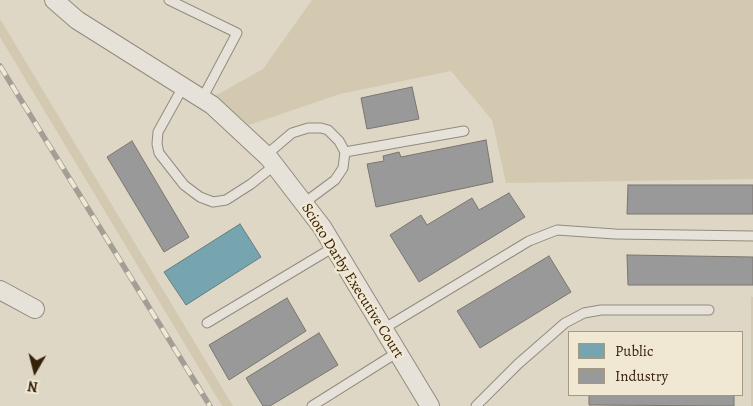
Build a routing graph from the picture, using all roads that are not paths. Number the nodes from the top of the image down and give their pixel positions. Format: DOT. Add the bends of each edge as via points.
graph roads {
  1 [pos="54,0"];
  2 [pos="169,0"];
  3 [pos="183,86"];
  4 [pos="202,99"];
  5 [pos="464,131"];
  6 [pos="345,152"];
  7 [pos="270,160"];
  8 [pos="304,203"];
  9 [pos="753,236"];
  10 [pos="334,247"];
  11 [pos="0,290"];
  12 [pos="35,309"];
  13 [pos="709,310"];
  14 [pos="207,323"];
  15 [pos="383,329"];
  16 [pos="398,352"];
  17 [pos="312,406"];
  18 [pos="430,406"];
  19 [pos="476,406"];
  1 -- 3 [label="street, Scioto Darby Executive Court" via="76,20"];
  2 -- 4 [label="lane" via="237,33"];
  3 -- 4 [label="street, Scioto Darby Executive Court"];
  3 -- 7 [label="lane" via="158,132 157,144 159,153 184,185 206,200 226,200 250,184"];
  4 -- 7 [label="street, Scioto Darby Executive Court"];
  5 -- 6 [label="lane"];
  6 -- 7 [label="lane" via="339,140 328,130 308,128 292,133"];
  6 -- 8 [label="lane" via="343,168 335,180"];
  7 -- 8 [label="street, Scioto Darby Executive Court"];
  8 -- 10 [label="street, Scioto Darby Executive Court"];
  9 -- 15 [label="lane" via="557,230 529,241"];
  10 -- 14 [label="lane"];
  10 -- 15 [label="street, Scioto Darby Executive Court"];
  11 -- 12 [label="street"];
  13 -- 19 [label="lane" via="601,310 584,313 566,323 518,364"];
  15 -- 16 [label="street, Scioto Darby Executive Court"];
  16 -- 17 [label="lane"];
  16 -- 18 [label="street, Scioto Darby Executive Court"];
}
